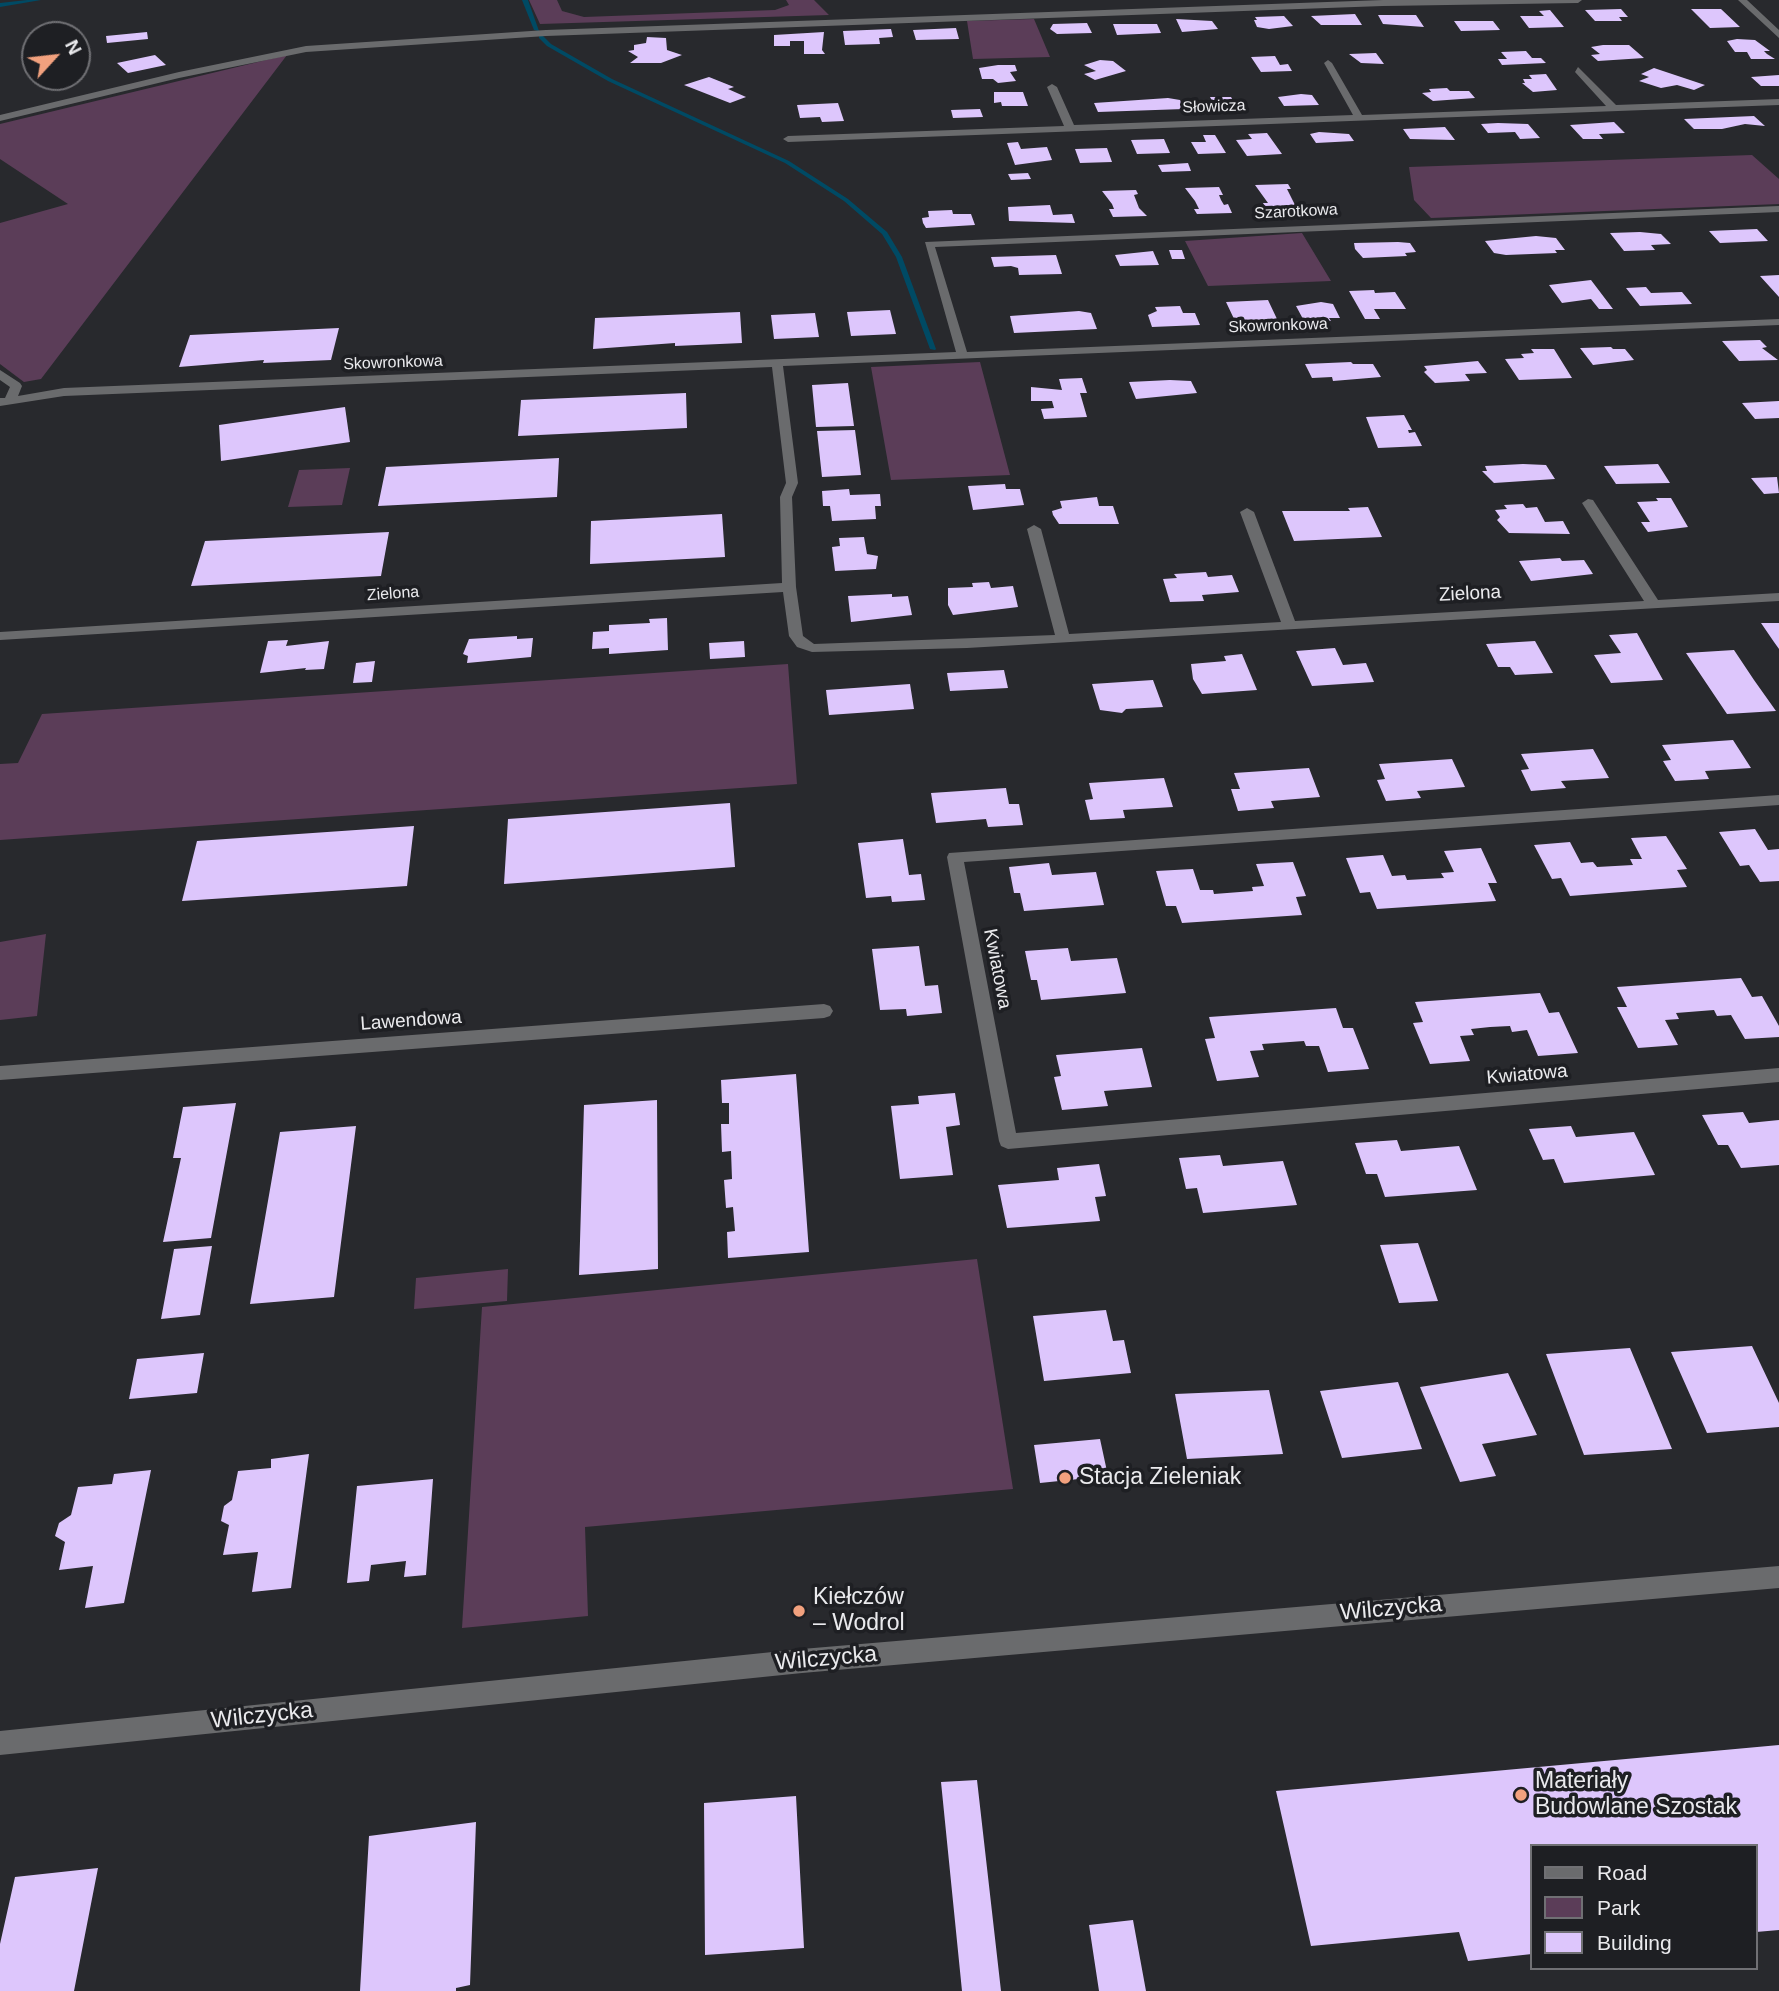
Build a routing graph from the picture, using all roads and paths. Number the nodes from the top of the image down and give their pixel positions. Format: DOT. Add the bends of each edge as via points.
graph roads {
  1 [pos="1578,0"];
  2 [pos="1742,0"];
  3 [pos="1381,2"];
  4 [pos="1779,35"];
  5 [pos="1328,63"];
  6 [pos="1578,70"];
  7 [pos="1052,87"];
  8 [pos="1779,102"];
  9 [pos="1612,107"];
  10 [pos="1359,117"];
  11 [pos="0,118"];
  12 [pos="1070,128"];
  13 [pos="788,139"];
  14 [pos="1779,209"];
  15 [pos="1779,322"];
  16 [pos="962,354"];
  17 [pos="777,362"];
  18 [pos="0,374"];
  19 [pos="5,401"];
  20 [pos="1588,503"];
  21 [pos="1247,512"];
  22 [pos="1034,529"];
  23 [pos="789,587"];
  24 [pos="1779,597"];
  25 [pos="1653,603"];
  26 [pos="1289,624"];
  27 [pos="0,636"];
  28 [pos="1063,638"];
  29 [pos="1779,800"];
  30 [pos="824,1011"];
  31 [pos="0,1073"];
  32 [pos="1779,1074"];
  33 [pos="1779,1577"];
  34 [pos="0,1743"];
  1 -- 3 [label="street"];
  2 -- 4 [label="street"];
  3 -- 11 [label="street" via="546,33 306,49"];
  5 -- 10 [label="street"];
  6 -- 9 [label="street"];
  7 -- 12 [label="street"];
  8 -- 9 [label="street, Słowicza"];
  9 -- 10 [label="street, Słowicza"];
  10 -- 12 [label="street, Słowicza"];
  12 -- 13 [label="street, Słowicza"];
  14 -- 16 [label="street, Szarotkowa" via="929,244"];
  15 -- 16 [label="street, Skowronkowa"];
  16 -- 17 [label="street, Skowronkowa"];
  17 -- 19 [label="street, Skowronkowa" via="64,391"];
  17 -- 23 [label="street, Zielona" via="792,483 786,497"];
  18 -- 19 [label="street" via="16,386"];
  20 -- 25 [label="street"];
  21 -- 26 [label="street"];
  22 -- 28 [label="street"];
  23 -- 27 [label="street, Zielona"];
  23 -- 28 [label="street, Zielona" via="796,636 812,648"];
  24 -- 25 [label="street, Zielona"];
  25 -- 26 [label="street, Zielona"];
  26 -- 28 [label="street, Zielona"];
  29 -- 32 [label="street, Kwiatowa" via="955,857 1008,1140"];
  30 -- 31 [label="street, Lawendowa"];
  33 -- 34 [label="street, Wilczycka" via="802,1661"];
}
